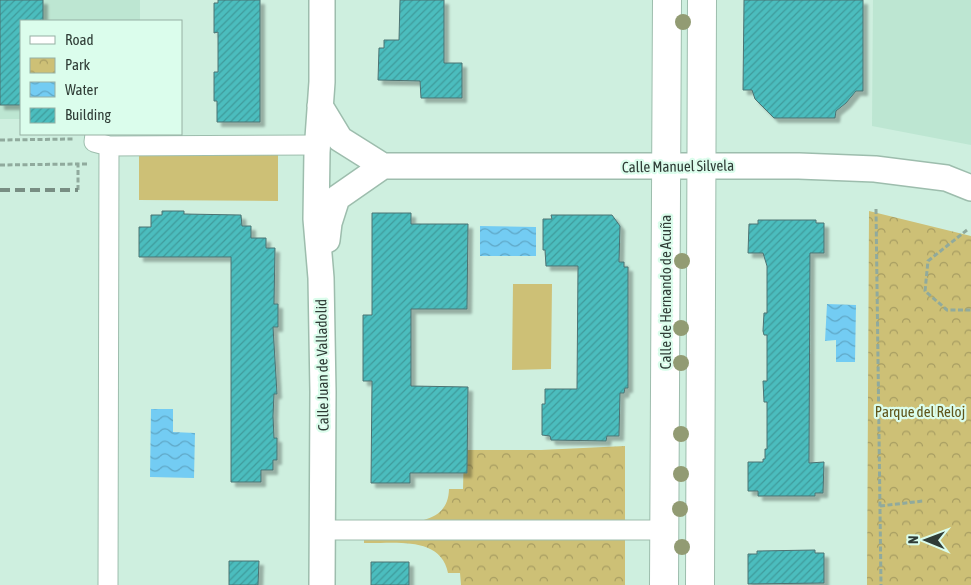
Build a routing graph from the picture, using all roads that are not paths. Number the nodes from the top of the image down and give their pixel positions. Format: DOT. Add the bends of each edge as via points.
graph roads {
  1 [pos="322,0"];
  2 [pos="667,0"];
  3 [pos="702,0"];
  4 [pos="320,106"];
  5 [pos="99,139"];
  6 [pos="317,145"];
  7 [pos="701,165"];
  8 [pos="383,166"];
  9 [pos="665,168"];
  10 [pos="971,188"];
  11 [pos="321,278"];
  12 [pos="322,530"];
  13 [pos="664,530"];
  14 [pos="108,585"];
  15 [pos="322,585"];
  16 [pos="664,585"];
  17 [pos="700,585"];
  1 -- 4 [label="street, Calle Juan de Valladolid"];
  2 -- 9 [label="street, Calle de Hernando de Acuña"];
  3 -- 7 [label="street"];
  4 -- 6 [label="street, Calle Juan de Valladolid"];
  4 -- 8 [label="street" via="340,138"];
  5 -- 6 [label="street"];
  5 -- 14 [label="street"];
  6 -- 11 [label="street, Calle Juan de Valladolid" via="316,219"];
  7 -- 9 [label="street, Calle Manuel Silvela"];
  7 -- 10 [label="street, Calle Manuel Silvela" via="875,169 946,178"];
  7 -- 17 [label="street"];
  8 -- 9 [label="street, Calle Manuel Silvela"];
  8 -- 11 [label="street" via="337,198 329,223"];
  9 -- 13 [label="street, Calle de Hernando de Acuña"];
  11 -- 12 [label="street, Calle Juan de Valladolid"];
  12 -- 13 [label="street"];
  12 -- 15 [label="street, Calle Juan de Valladolid"];
  13 -- 16 [label="street, Calle de Hernando de Acuña"];
}
